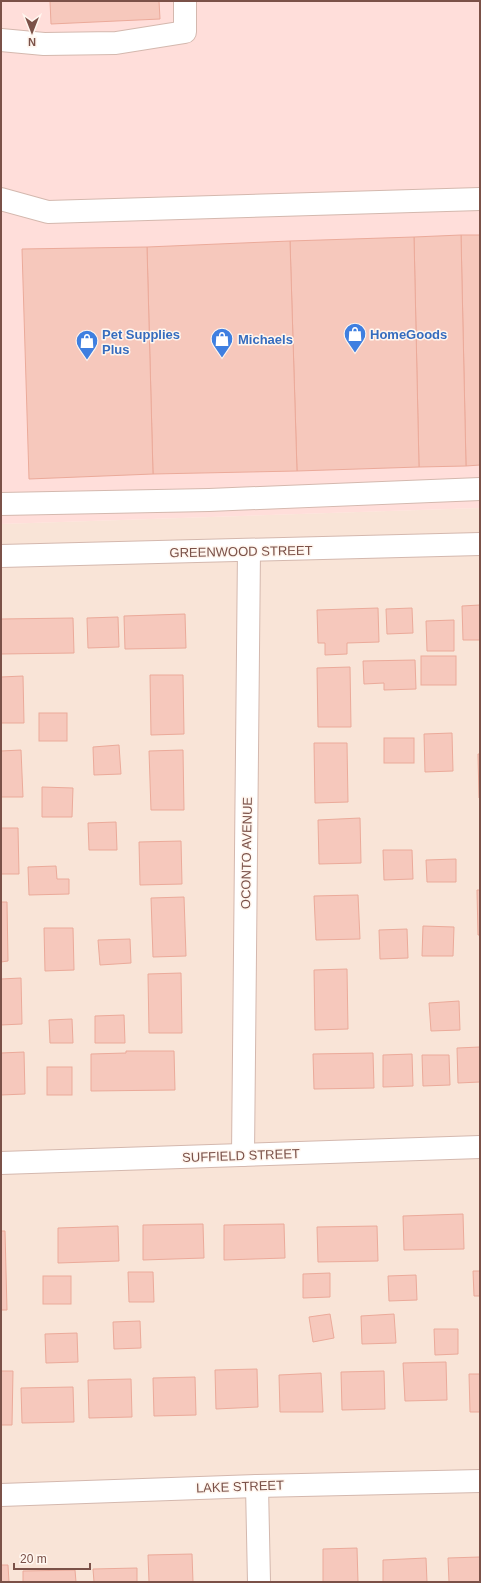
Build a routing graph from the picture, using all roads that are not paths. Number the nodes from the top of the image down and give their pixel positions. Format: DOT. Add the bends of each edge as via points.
graph roads {
  1 [pos="185,1"];
  2 [pos="1,40"];
  3 [pos="1,199"];
  4 [pos="480,199"];
  5 [pos="480,489"];
  6 [pos="1,504"];
  7 [pos="480,544"];
  8 [pos="249,550"];
  9 [pos="1,556"];
  10 [pos="480,1147"];
  11 [pos="243,1155"];
  12 [pos="1,1162"];
  13 [pos="480,1481"];
  14 [pos="256,1486"];
  15 [pos="1,1495"];
  16 [pos="259,1582"];
  1 -- 2 [label="street" via="185,32 116,43 44,44"];
  3 -- 4 [label="street" via="48,212"];
  5 -- 6 [label="street" via="209,500"];
  7 -- 8 [label="street, GREENWOOD STREET"];
  8 -- 9 [label="street, GREENWOOD STREET"];
  8 -- 11 [label="street, OCONTO AVENUE"];
  10 -- 11 [label="street, SUFFIELD STREET"];
  11 -- 12 [label="street, SUFFIELD STREET"];
  13 -- 14 [label="street, LAKE STREET"];
  14 -- 15 [label="street, LAKE STREET"];
  14 -- 16 [label="street"];
}
